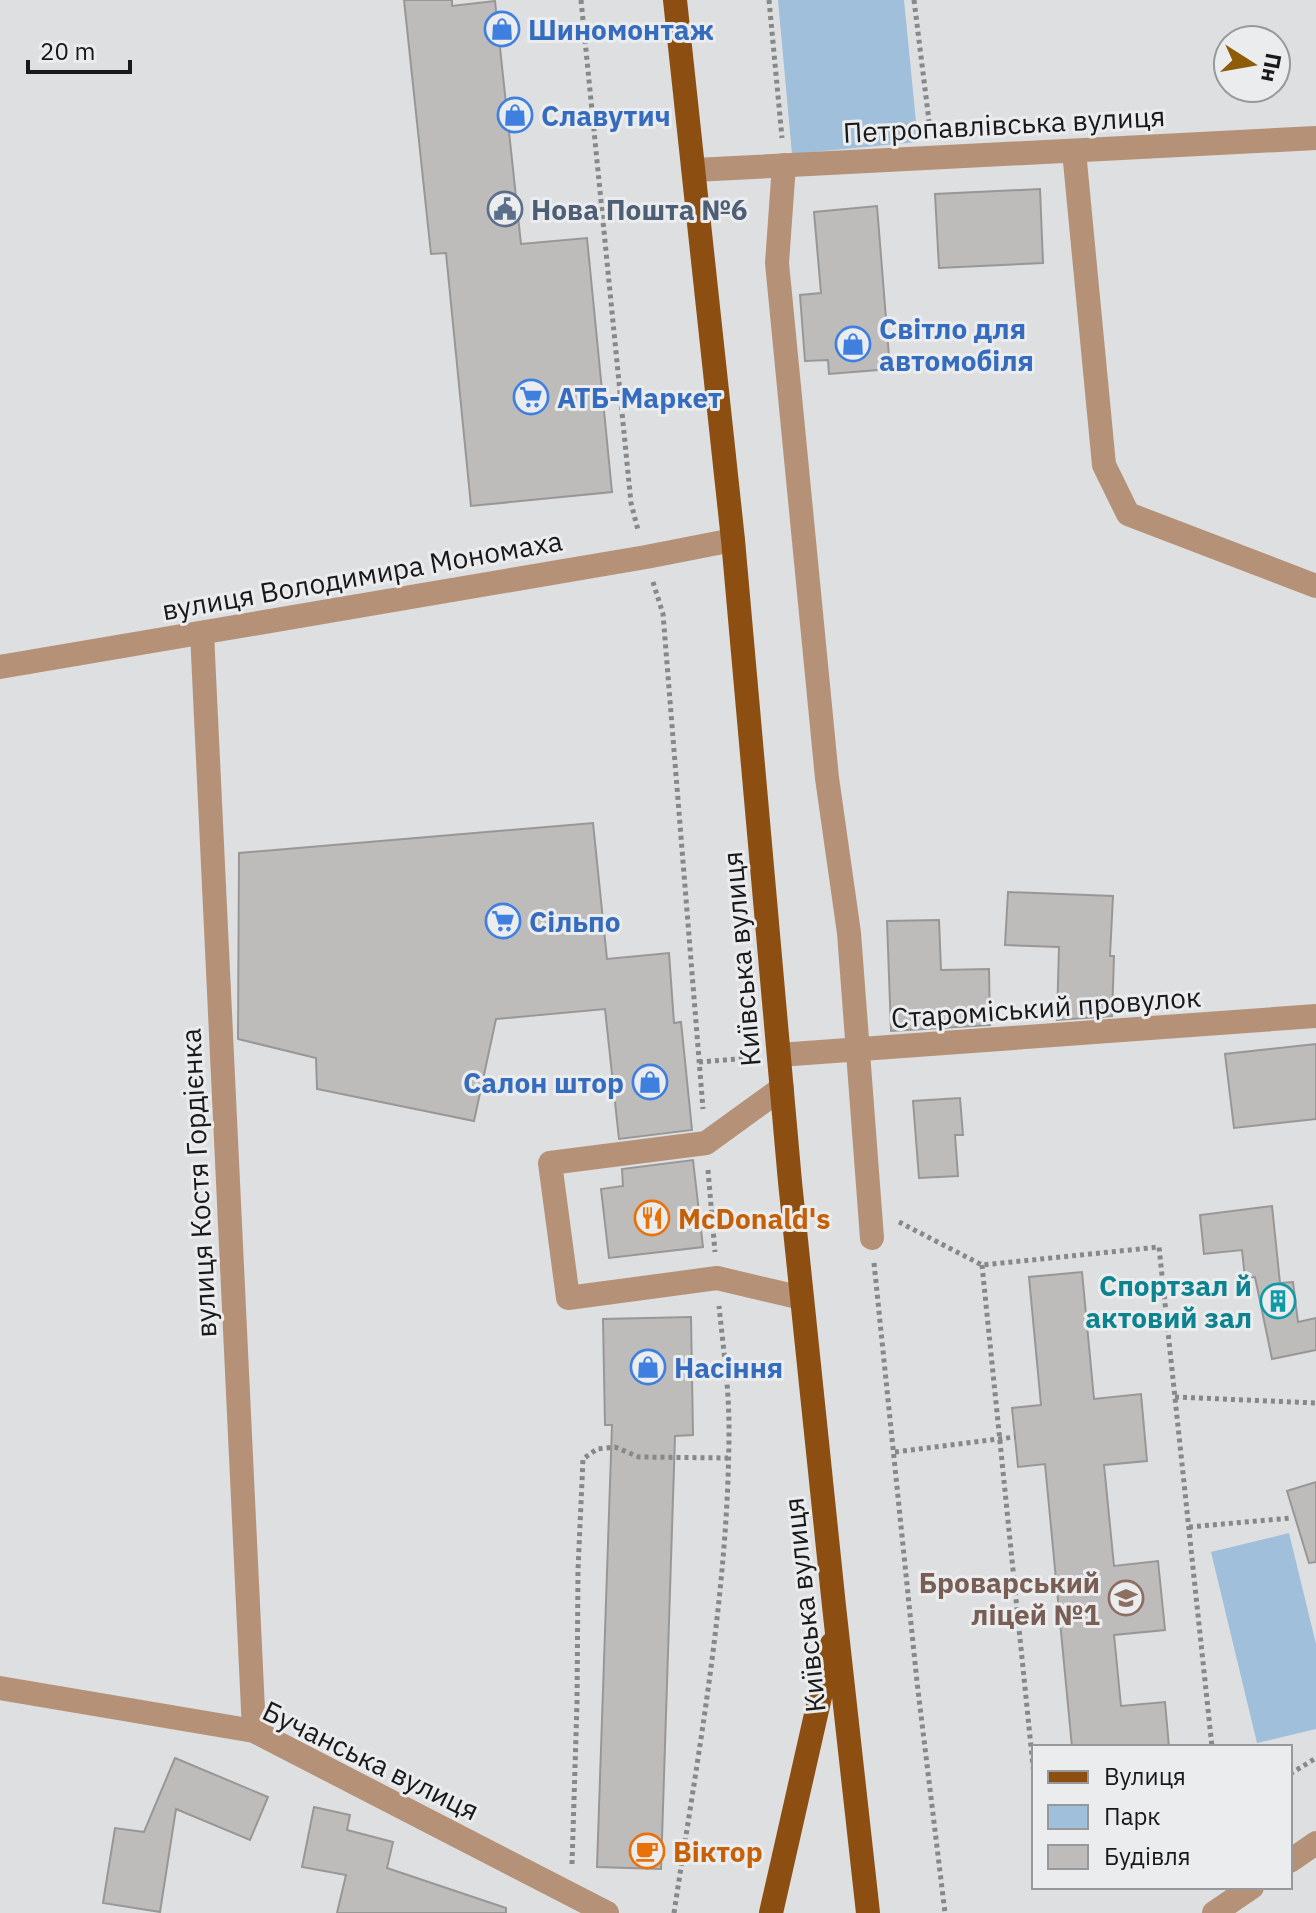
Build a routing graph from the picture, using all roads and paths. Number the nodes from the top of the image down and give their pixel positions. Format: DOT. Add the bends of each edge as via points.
graph roads {
  1 [pos="581,0"];
  2 [pos="675,0"];
  3 [pos="769,0"];
  4 [pos="914,0"];
  5 [pos="1316,138"];
  6 [pos="1074,151"];
  7 [pos="933,158"];
  8 [pos="784,165"];
  9 [pos="694,170"];
  10 [pos="631,503"];
  11 [pos="733,540"];
  12 [pos="1316,586"];
  13 [pos="202,633"];
  14 [pos="0,667"];
  15 [pos="1316,1016"];
  16 [pos="856,1051"];
  17 [pos="779,1055"];
  18 [pos="699,1062"];
  19 [pos="782,1088"];
  20 [pos="869,1207"];
  21 [pos="872,1238"];
  22 [pos="982,1265"];
  23 [pos="802,1298"];
  24 [pos="1175,1397"];
  25 [pos="1316,1403"];
  26 [pos="1015,1437"];
  27 [pos="1000,1440"];
  28 [pos="895,1452"];
  29 [pos="728,1458"];
  30 [pos="1291,1518"];
  31 [pos="1189,1527"];
  32 [pos="836,1626"];
  33 [pos="0,1688"];
  34 [pos="254,1731"];
  35 [pos="1212,1745"];
  36 [pos="1032,1756"];
  37 [pos="1316,1758"];
  38 [pos="1292,1773"];
  39 [pos="1316,1843"];
  40 [pos="1292,1860"];
  41 [pos="569,1893"];
  42 [pos="1246,1899"];
  43 [pos="607,1913"];
  44 [pos="771,1913"];
  45 [pos="868,1913"];
  46 [pos="945,1913"];
  47 [pos="1214,1913"];
  1 -- 10 [label="path"];
  2 -- 9 [label="main road, Київська вулиця"];
  3 -- 8 [label="path"];
  4 -- 7 [label="path"];
  5 -- 6 [label="street, Петропавлівська вулиця"];
  6 -- 7 [label="street, Петропавлівська вулиця"];
  6 -- 12 [label="street" via="1104,465 1128,514"];
  7 -- 8 [label="street, Петропавлівська вулиця"];
  8 -- 9 [label="street, Петропавлівська вулиця"];
  8 -- 16 [label="street" via="777,263 827,778 849,933"];
  9 -- 11 [label="main road, Київська вулиця"];
  11 -- 13 [label="street, вулиця Володимира Мономаха"];
  11 -- 17 [label="main road, Київська вулиця"];
  13 -- 14 [label="street, вулиця Володимира Мономаха"];
  13 -- 34 [label="street, вулиця Костя Гордієнка"];
  15 -- 16 [label="street, Староміський провулок"];
  16 -- 17 [label="street, Староміський провулок"];
  16 -- 20 [label="street"];
  17 -- 18 [label="path"];
  17 -- 19 [label="main road, Київська вулиця"];
  19 -- 23 [label="main road, Київська вулиця"];
  19 -- 23 [label="street" via="706,1143 550,1163 568,1298 717,1278"];
  20 -- 21 [label="street"];
  20 -- 22 [label="path"];
  21 -- 28 [label="path"];
  22 -- 24 [label="path" via="1159,1247"];
  22 -- 27 [label="path"];
  23 -- 32 [label="main road, Київська вулиця"];
  24 -- 25 [label="path"];
  24 -- 31 [label="path"];
  26 -- 27 [label="path"];
  27 -- 28 [label="path"];
  27 -- 36 [label="path"];
  28 -- 46 [label="path"];
  29 -- 41 [label="path" via="639,1457 615,1447 597,1449 583,1459"];
  30 -- 31 [label="path"];
  31 -- 35 [label="path"];
  32 -- 44 [label="main road"];
  32 -- 45 [label="main road, Київська вулиця"];
  33 -- 34 [label="street, Бучанська вулиця"];
  34 -- 41 [label="street, Бучанська вулиця"];
  37 -- 38 [label="path"];
  39 -- 40 [label="street"];
  41 -- 43 [label="street, Бучанська вулиця"];
  42 -- 47 [label="street"];
}
